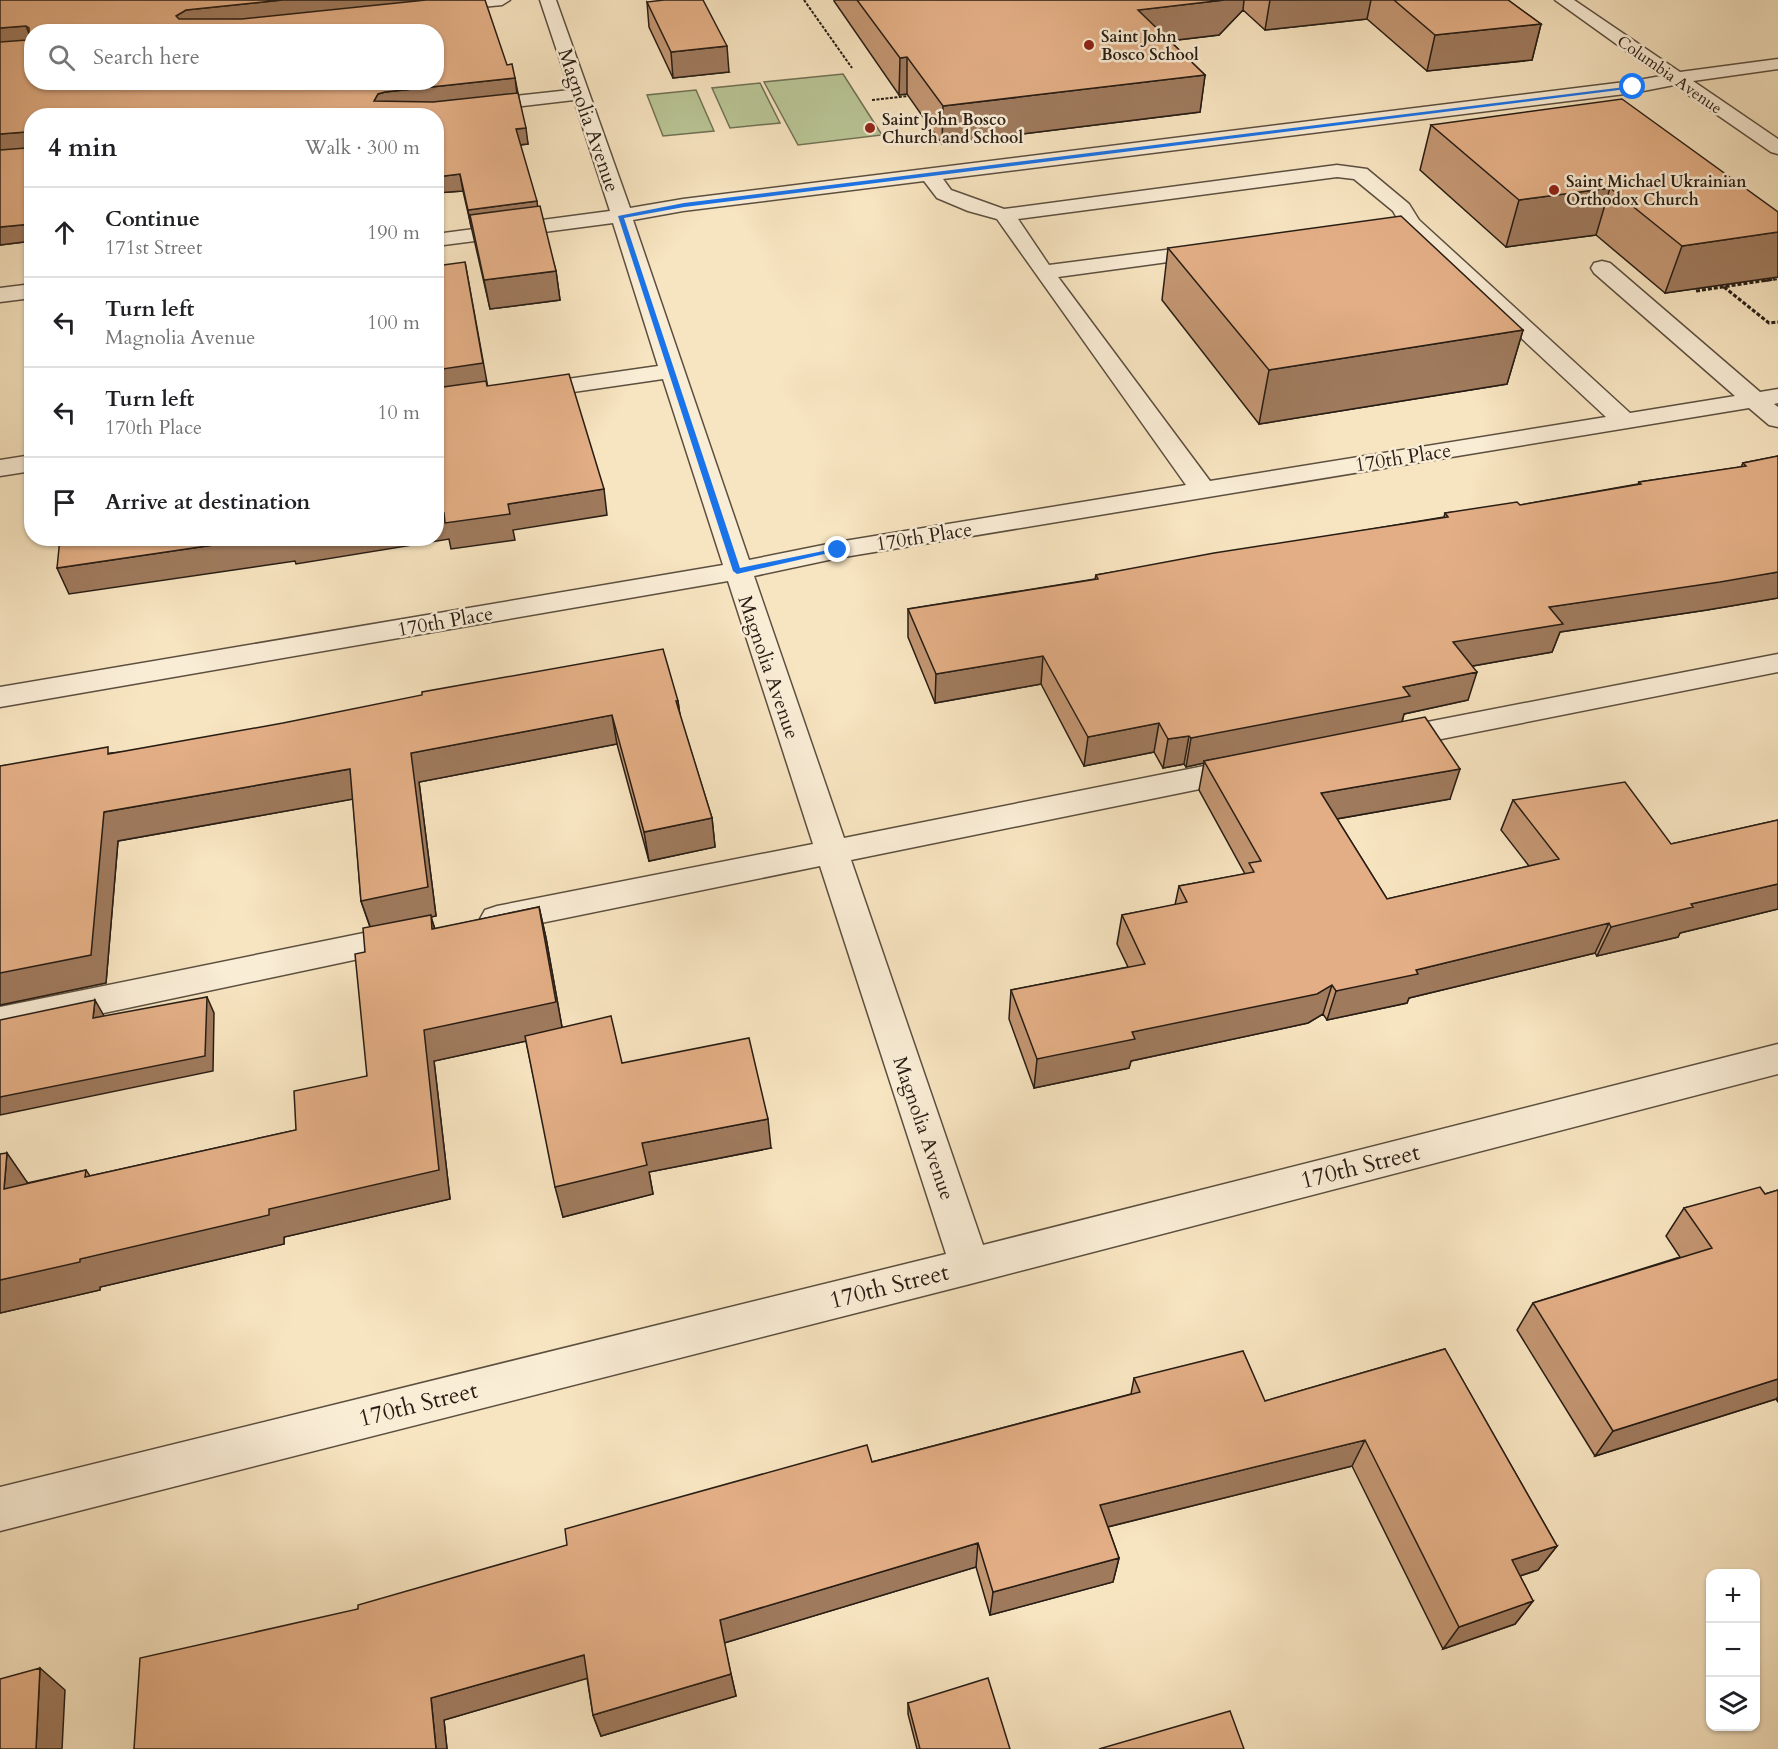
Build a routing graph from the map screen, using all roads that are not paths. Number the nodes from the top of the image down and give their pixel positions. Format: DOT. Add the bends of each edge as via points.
graph roads {
  1 [pos="502,0"];
  2 [pos="548,0"];
  3 [pos="1563,0"];
  4 [pos="422,8"];
  5 [pos="1778,64"];
  6 [pos="1679,80"];
  7 [pos="581,94"];
  8 [pos="444,110"];
  9 [pos="1778,148"];
  10 [pos="929,174"];
  11 [pos="1004,215"];
  12 [pos="621,216"];
  13 [pos="1410,223"];
  14 [pos="1339,232"];
  15 [pos="444,239"];
  16 [pos="1233,247"];
  17 [pos="1602,268"];
  18 [pos="1043,272"];
  19 [pos="24,292"];
  20 [pos="0,295"];
  21 [pos="671,371"];
  22 [pos="1766,398"];
  23 [pos="444,404"];
  24 [pos="1778,420"];
  25 [pos="1624,421"];
  26 [pos="24,464"];
  27 [pos="0,468"];
  28 [pos="1203,490"];
  29 [pos="737,571"];
  30 [pos="1778,663"];
  31 [pos="0,697"];
  32 [pos="1357,746"];
  33 [pos="1275,762"];
  34 [pos="831,850"];
  35 [pos="468,925"];
  36 [pos="433,932"];
  37 [pos="0,1021"];
  38 [pos="1778,1059"];
  39 [pos="970,1266"];
  40 [pos="0,1509"];
  1 -- 4 [label="street"];
  2 -- 7 [label="street, Magnolia Avenue"];
  3 -- 6 [label="street, Columbia Avenue"];
  5 -- 6 [label="street"];
  6 -- 9 [label="street, Columbia Avenue"];
  6 -- 10 [label="street"];
  7 -- 8 [label="street"];
  7 -- 12 [label="street, Magnolia Avenue"];
  10 -- 11 [label="street" via="944,194"];
  10 -- 12 [label="street"];
  11 -- 13 [label="street" via="1337,171 1360,173 1402,208"];
  11 -- 18 [label="street"];
  12 -- 15 [label="street"];
  12 -- 21 [label="street, Magnolia Avenue"];
  13 -- 14 [label="street"];
  13 -- 25 [label="street"];
  16 -- 18 [label="street"];
  17 -- 22 [label="street"];
  18 -- 28 [label="street"];
  19 -- 20 [label="street"];
  21 -- 23 [label="street"];
  21 -- 29 [label="street, Magnolia Avenue"];
  22 -- 24 [label="street"];
  22 -- 25 [label="street, 170th Place"];
  25 -- 28 [label="street, 170th Place"];
  26 -- 27 [label="street"];
  28 -- 29 [label="street, 170th Place" via="838,550"];
  29 -- 31 [label="street, 170th Place"];
  29 -- 34 [label="street, Magnolia Avenue"];
  30 -- 32 [label="street"];
  33 -- 34 [label="street"];
  34 -- 35 [label="street"];
  34 -- 39 [label="street, Magnolia Avenue"];
  36 -- 37 [label="street"];
  38 -- 39 [label="street, 170th Street"];
  39 -- 40 [label="street, 170th Street"];
}
